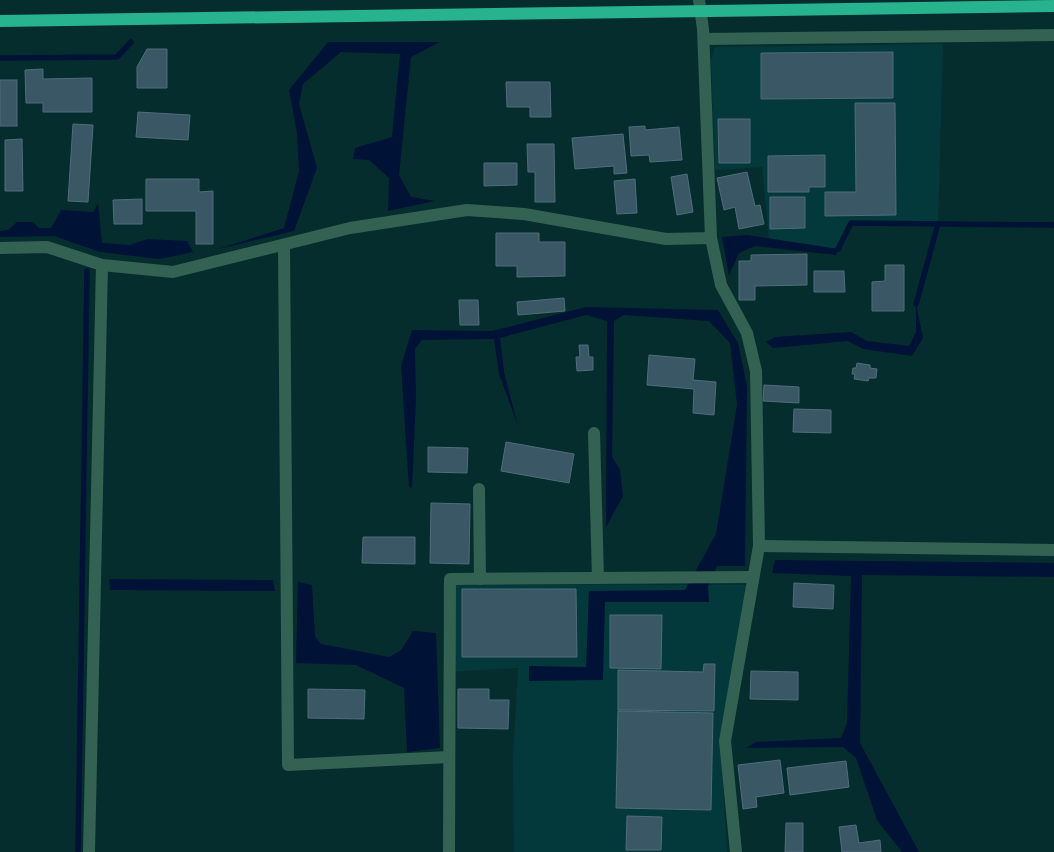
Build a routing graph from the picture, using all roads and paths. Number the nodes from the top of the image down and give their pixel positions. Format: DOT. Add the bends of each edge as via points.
graph roads {
  1 [pos="700,6"];
  2 [pos="1054,6"];
  3 [pos="0,21"];
  4 [pos="1054,35"];
  5 [pos="704,39"];
  6 [pos="711,238"];
  7 [pos="284,245"];
  8 [pos="0,248"];
  9 [pos="102,265"];
  10 [pos="594,433"];
  11 [pos="479,489"];
  12 [pos="759,546"];
  13 [pos="1054,550"];
  14 [pos="754,577"];
  15 [pos="598,578"];
  16 [pos="480,579"];
  17 [pos="449,757"];
  18 [pos="89,852"];
  19 [pos="449,852"];
  20 [pos="736,852"];
  1 -- 2 [label="highway"];
  1 -- 3 [label="highway"];
  1 -- 5 [label="street"];
  4 -- 5 [label="street"];
  5 -- 6 [label="street"];
  6 -- 7 [label="street" via="666,239 524,214 467,210 350,228"];
  6 -- 12 [label="street" via="721,285 747,333 756,371"];
  7 -- 9 [label="street" via="173,272"];
  7 -- 17 [label="street" via="288,764"];
  8 -- 9 [label="street" via="47,247"];
  9 -- 18 [label="street"];
  10 -- 15 [label="street"];
  11 -- 16 [label="street"];
  12 -- 13 [label="street"];
  12 -- 14 [label="street"];
  14 -- 15 [label="street"];
  14 -- 20 [label="street" via="725,741"];
  15 -- 16 [label="street"];
  16 -- 17 [label="street" via="450,579"];
  17 -- 19 [label="street"];
}
